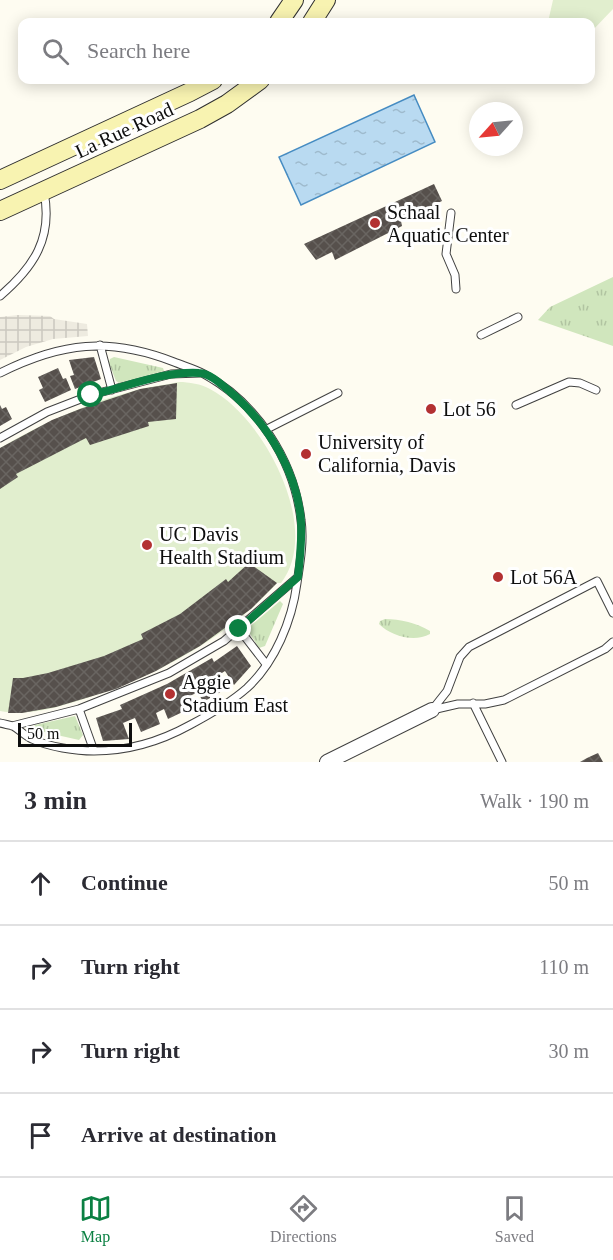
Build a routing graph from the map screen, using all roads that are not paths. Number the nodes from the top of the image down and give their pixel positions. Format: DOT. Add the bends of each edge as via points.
graph roads {
  1 [pos="294,0"];
  2 [pos="326,0"];
  3 [pos="282,18"];
  4 [pos="315,18"];
  5 [pos="205,84"];
  6 [pos="254,84"];
  7 [pos="0,180"];
  8 [pos="44,191"];
  9 [pos="0,211"];
  10 [pos="451,213"];
  11 [pos="456,289"];
  12 [pos="0,296"];
  13 [pos="518,317"];
  14 [pos="481,335"];
  15 [pos="100,345"];
  16 [pos="0,373"];
  17 [pos="202,373"];
  18 [pos="112,390"];
  19 [pos="596,390"];
  20 [pos="338,393"];
  21 [pos="516,405"];
  22 [pos="267,429"];
  23 [pos="0,438"];
  24 [pos="298,577"];
  25 [pos="613,613"];
  26 [pos="239,629"];
  27 [pos="613,642"];
  28 [pos="266,664"];
  29 [pos="473,704"];
  30 [pos="79,710"];
  31 [pos="432,710"];
  32 [pos="6,724"];
  33 [pos="94,751"];
  34 [pos="327,762"];
  35 [pos="502,762"];
  1 -- 3 [label="street"];
  2 -- 4 [label="street"];
  5 -- 7 [label="street, La Rue Road"];
  6 -- 8 [label="street, La Rue Road" via="200,119"];
  8 -- 9 [label="street, La Rue Road"];
  8 -- 12 [label="lane" via="47,222 42,243 30,266"];
  10 -- 11 [label="lane" via="446,254"];
  13 -- 14 [label="lane"];
  15 -- 16 [label="lane" via="53,352"];
  15 -- 17 [label="lane" via="152,353"];
  15 -- 18 [label="lane"];
  17 -- 18 [label="lane" via="171,374"];
  17 -- 22 [label="lane" via="222,385"];
  18 -- 23 [label="lane" via="47,412"];
  19 -- 21 [label="lane" via="568,382"];
  20 -- 22 [label="lane"];
  22 -- 24 [label="lane" via="294,488 301,520"];
  24 -- 26 [label="lane"];
  24 -- 28 [label="lane" via="285,629"];
  25 -- 31 [label="lane" via="597,581 469,647 460,657 447,691"];
  26 -- 28 [label="lane"];
  26 -- 30 [label="lane" via="169,673"];
  27 -- 29 [label="lane" via="504,700"];
  28 -- 33 [label="lane" via="247,688 169,736 130,748"];
  29 -- 31 [label="lane"];
  29 -- 35 [label="lane"];
  30 -- 32 [label="lane"];
  30 -- 33 [label="lane"];
  31 -- 34 [label="street"];
  32 -- 33 [label="lane" via="33,739"];
}
